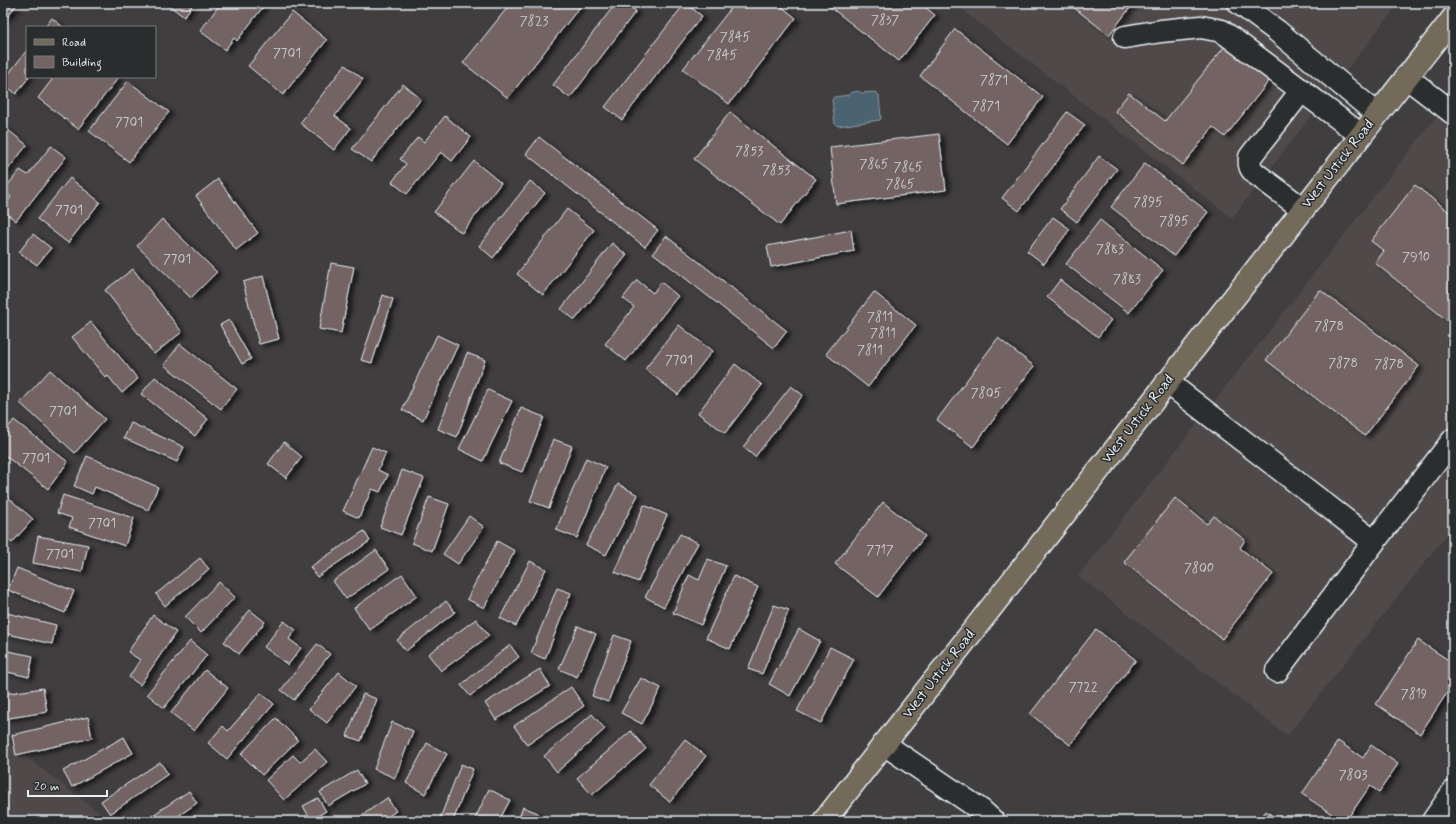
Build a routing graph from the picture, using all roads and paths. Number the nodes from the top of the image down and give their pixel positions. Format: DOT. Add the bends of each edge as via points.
graph roads {
  1 [pos="1239,3"];
  2 [pos="1453,18"];
  3 [pos="1125,37"];
  4 [pos="1406,77"];
  5 [pos="1302,90"];
  6 [pos="1453,113"];
  7 [pos="1377,114"];
  8 [pos="1361,135"];
  9 [pos="1303,209"];
  10 [pos="1167,382"];
  11 [pos="1453,440"];
  12 [pos="1374,542"];
  13 [pos="1277,670"];
  14 [pos="884,744"];
  15 [pos="1453,792"];
  16 [pos="824,821"];
  17 [pos="993,821"];
  18 [pos="1433,821"];
  1 -- 7 [label="street" via="1278,31"];
  2 -- 4 [label="main road, West Ustick Road"];
  3 -- 5 [label="street" via="1201,27 1222,30"];
  4 -- 6 [label="street"];
  4 -- 7 [label="main road, West Ustick Road"];
  5 -- 8 [label="street"];
  5 -- 9 [label="street" via="1250,157 1249,164 1251,170"];
  7 -- 8 [label="main road, West Ustick Road"];
  8 -- 9 [label="main road, West Ustick Road"];
  9 -- 10 [label="main road, West Ustick Road"];
  10 -- 12 [label="street"];
  10 -- 14 [label="main road, West Ustick Road"];
  11 -- 12 [label="street"];
  12 -- 13 [label="street"];
  14 -- 16 [label="main road, West Ustick Road"];
  14 -- 17 [label="street" via="981,810"];
  15 -- 18 [label="street"];
}
